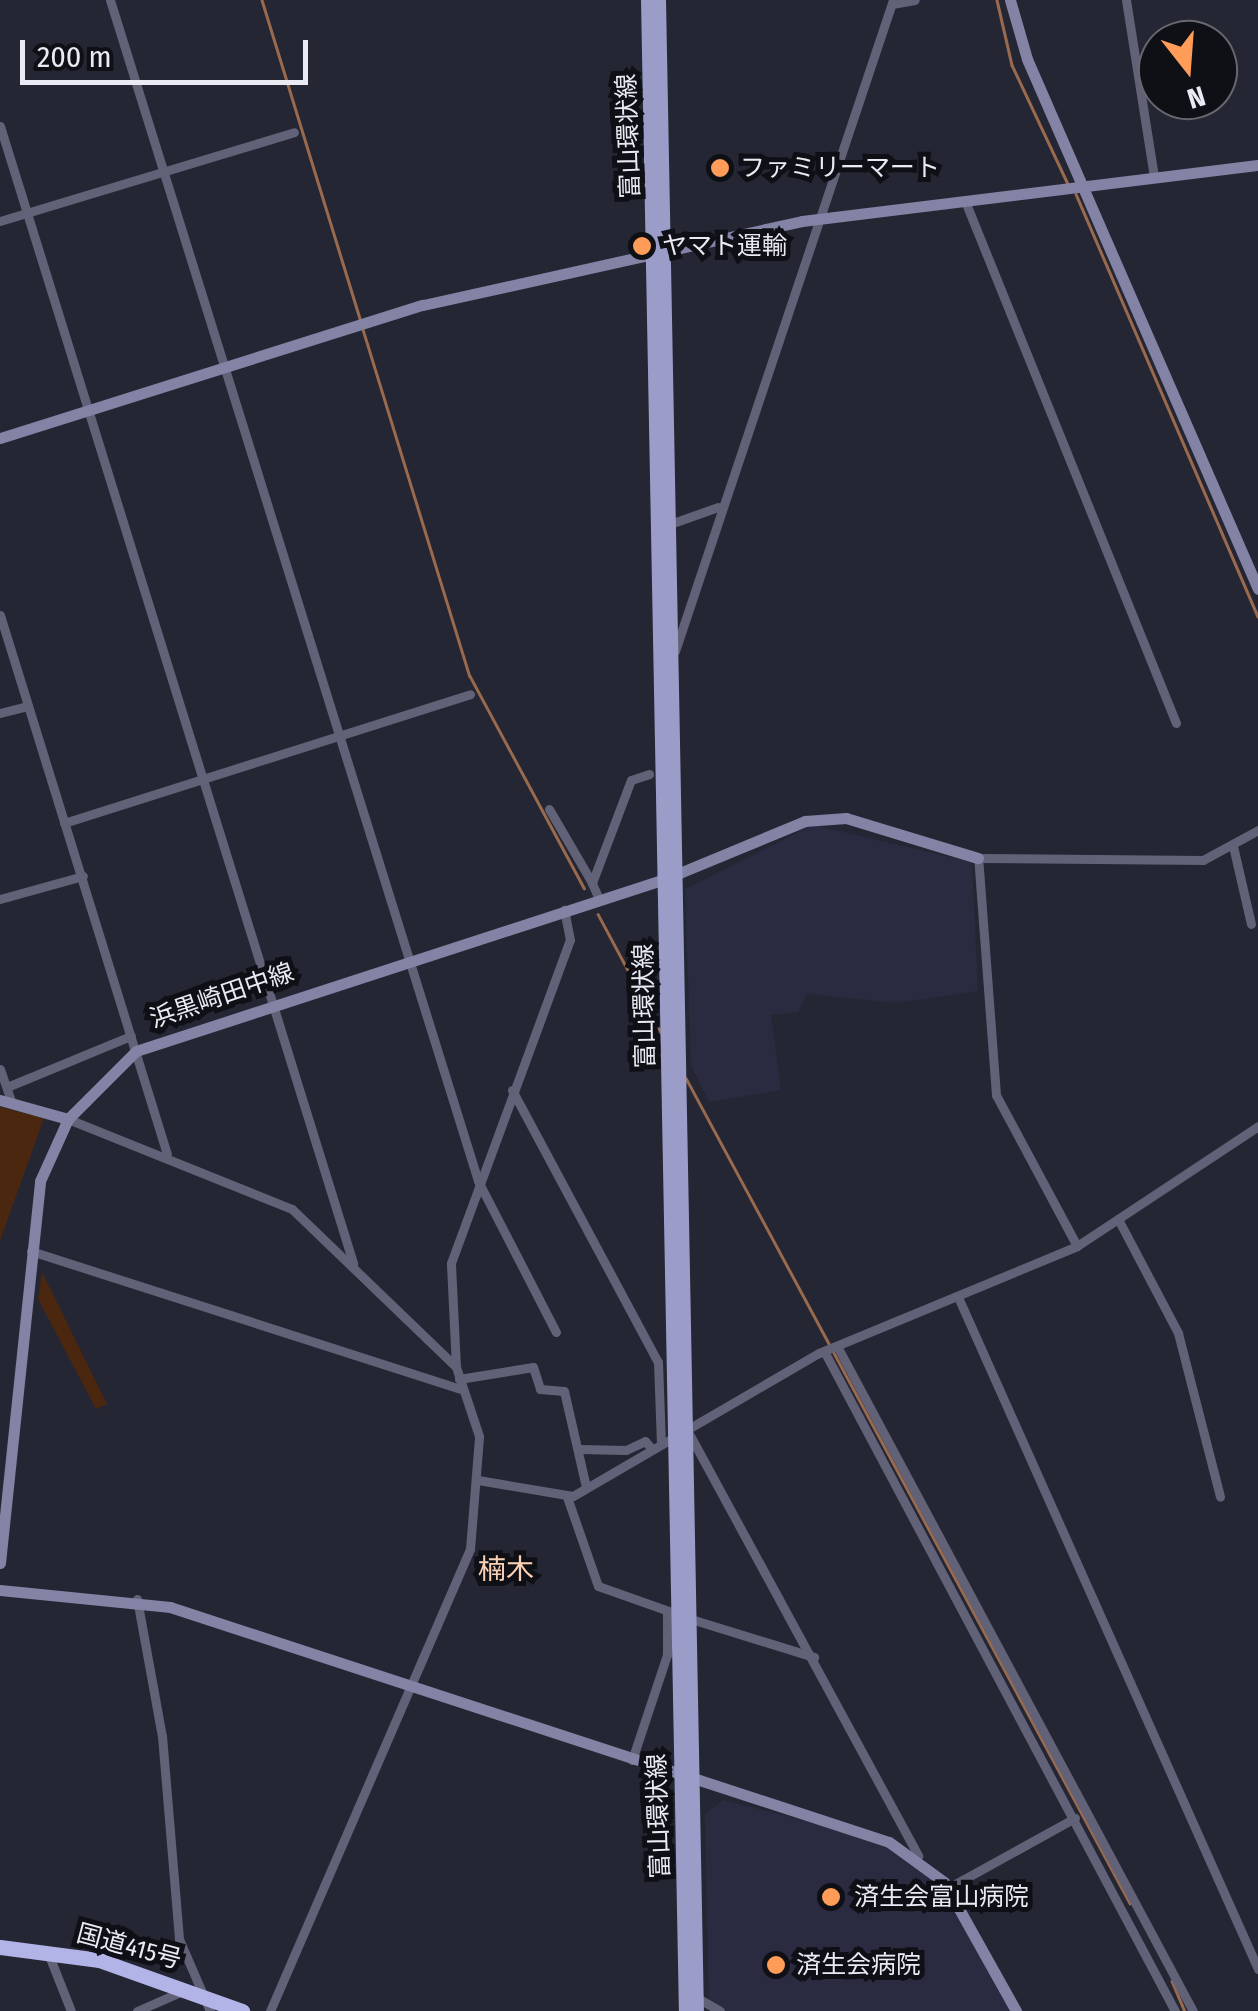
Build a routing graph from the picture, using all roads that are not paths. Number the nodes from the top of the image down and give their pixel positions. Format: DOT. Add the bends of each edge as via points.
graph roads {
  1 [pos="110,0"];
  2 [pos="648,0"];
  3 [pos="659,0"];
  4 [pos="916,0"];
  5 [pos="1010,0"];
  6 [pos="1126,0"];
  7 [pos="892,2"];
  8 [pos="0,126"];
  9 [pos="294,132"];
  10 [pos="1258,165"];
  11 [pos="164,174"];
  12 [pos="1154,177"];
  13 [pos="1086,185"];
  14 [pos="966,200"];
  15 [pos="29,212"];
  16 [pos="821,218"];
  17 [pos="0,221"];
  18 [pos="660,252"];
  19 [pos="226,366"];
  20 [pos="88,410"];
  21 [pos="0,438"];
  22 [pos="718,507"];
  23 [pos="670,524"];
  24 [pos="1258,589"];
  25 [pos="0,615"];
  26 [pos="672,658"];
  27 [pos="470,694"];
  28 [pos="28,706"];
  29 [pos="0,713"];
  30 [pos="1176,724"];
  31 [pos="338,733"];
  32 [pos="649,774"];
  33 [pos="203,778"];
  34 [pos="549,808"];
  35 [pos="64,823"];
  36 [pos="1258,830"];
  37 [pos="1232,846"];
  38 [pos="978,858"];
  39 [pos="83,876"];
  40 [pos="670,878"];
  41 [pos="592,884"];
  42 [pos="0,899"];
  43 [pos="599,899"];
  44 [pos="564,910"];
  45 [pos="1251,924"];
  46 [pos="408,959"];
  47 [pos="273,1001"];
  48 [pos="131,1036"];
  49 [pos="136,1050"];
  50 [pos="0,1069"];
  51 [pos="6,1087"];
  52 [pos="512,1090"];
  53 [pos="6,1100"];
  54 [pos="68,1120"];
  55 [pos="1258,1126"];
  56 [pos="166,1154"];
  57 [pos="478,1181"];
  58 [pos="1118,1218"];
  59 [pos="1077,1246"];
  60 [pos="29,1250"];
  61 [pos="354,1263"];
  62 [pos="958,1297"];
  63 [pos="556,1332"];
  64 [pos="837,1346"];
  65 [pos="824,1351"];
  66 [pos="456,1367"];
  67 [pos="460,1384"];
  68 [pos="681,1430"];
  69 [pos="661,1442"];
  70 [pos="650,1448"];
  71 [pos="580,1449"];
  72 [pos="478,1480"];
  73 [pos="586,1487"];
  74 [pos="568,1497"];
  75 [pos="1220,1497"];
  76 [pos="0,1563"];
  77 [pos="0,1590"];
  78 [pos="138,1599"];
  79 [pos="678,1615"];
  80 [pos="814,1656"];
  81 [pos="1014,1673"];
  82 [pos="1000,1680"];
  83 [pos="410,1684"];
  84 [pos="632,1760"];
  85 [pos="688,1778"];
  86 [pos="1075,1818"];
  87 [pos="918,1856"];
  88 [pos="948,1888"];
  89 [pos="0,1947"];
  90 [pos="48,1953"];
  91 [pos="1258,1969"];
  92 [pos="195,1991"];
  93 [pos="691,2004"];
  94 [pos="158,2007"];
  95 [pos="71,2011"];
  96 [pos="137,2011"];
  97 [pos="210,2011"];
  98 [pos="242,2011"];
  99 [pos="270,2011"];
  100 [pos="720,2011"];
  101 [pos="1016,2011"];
  102 [pos="1174,2011"];
  103 [pos="1192,2011"];
  1 -- 11 [label="street"];
  2 -- 18 [label="main road, 富山環状線"];
  3 -- 18 [label="main road, 富山環状線"];
  4 -- 7 [label="street"];
  5 -- 13 [label="street"];
  6 -- 12 [label="street"];
  7 -- 16 [label="street"];
  8 -- 15 [label="street"];
  9 -- 11 [label="street"];
  10 -- 12 [label="street"];
  11 -- 15 [label="street"];
  11 -- 19 [label="street"];
  12 -- 13 [label="street"];
  13 -- 14 [label="street"];
  13 -- 24 [label="street"];
  14 -- 16 [label="street"];
  14 -- 30 [label="street"];
  15 -- 17 [label="street"];
  15 -- 20 [label="street"];
  16 -- 18 [label="street"];
  16 -- 22 [label="street"];
  18 -- 19 [label="street" via="423,306"];
  18 -- 23 [label="main road, 富山環状線"];
  18 -- 40 [label="main road, 富山環状線"];
  19 -- 20 [label="street"];
  19 -- 31 [label="street"];
  20 -- 21 [label="street"];
  20 -- 33 [label="street"];
  22 -- 23 [label="street"];
  22 -- 26 [label="street"];
  23 -- 26 [label="main road, 富山環状線"];
  25 -- 28 [label="street"];
  26 -- 40 [label="main road, 富山環状線"];
  27 -- 31 [label="street"];
  28 -- 29 [label="street"];
  28 -- 35 [label="street"];
  31 -- 33 [label="street"];
  31 -- 46 [label="street"];
  32 -- 41 [label="street" via="631,780"];
  33 -- 35 [label="street"];
  33 -- 47 [label="street"];
  34 -- 41 [label="street"];
  35 -- 39 [label="street"];
  36 -- 37 [label="street"];
  37 -- 38 [label="street" via="1203,860"];
  37 -- 45 [label="street"];
  38 -- 40 [label="street, 浜黒崎田中線" via="832,817"];
  38 -- 59 [label="street" via="992,1083"];
  39 -- 42 [label="street"];
  39 -- 48 [label="street"];
  40 -- 43 [label="street, 浜黒崎田中線"];
  40 -- 68 [label="main road, 富山環状線"];
  41 -- 43 [label="street"];
  43 -- 44 [label="street, 浜黒崎田中線"];
  44 -- 46 [label="street, 浜黒崎田中線"];
  44 -- 52 [label="street" via="570,940"];
  46 -- 47 [label="street, 浜黒崎田中線"];
  46 -- 57 [label="street"];
  47 -- 49 [label="street, 浜黒崎田中線"];
  47 -- 61 [label="street"];
  48 -- 49 [label="street"];
  48 -- 51 [label="street"];
  49 -- 54 [label="street, 浜黒崎田中線"];
  49 -- 56 [label="street"];
  50 -- 51 [label="street"];
  51 -- 53 [label="street"];
  52 -- 57 [label="street"];
  52 -- 69 [label="street" via="658,1362"];
  53 -- 54 [label="street"];
  54 -- 56 [label="street"];
  54 -- 60 [label="street, 浜黒崎田中線" via="40,1181"];
  55 -- 58 [label="street"];
  56 -- 61 [label="street" via="292,1209"];
  57 -- 63 [label="street"];
  57 -- 66 [label="street" via="448,1286"];
  58 -- 59 [label="street"];
  58 -- 75 [label="street" via="1178,1333"];
  59 -- 62 [label="street"];
  60 -- 67 [label="street"];
  60 -- 76 [label="street, 浜黒崎田中線"];
  61 -- 66 [label="street"];
  62 -- 64 [label="street"];
  62 -- 91 [label="street"];
  64 -- 65 [label="street"];
  64 -- 81 [label="street"];
  65 -- 68 [label="street"];
  65 -- 82 [label="street"];
  66 -- 67 [label="street"];
  67 -- 71 [label="street" via="533,1367 540,1389 573,1399"];
  67 -- 72 [label="street" via="479,1436"];
  68 -- 69 [label="street"];
  68 -- 79 [label="main road, 富山環状線"];
  68 -- 80 [label="street"];
  69 -- 70 [label="street"];
  70 -- 71 [label="street" via="645,1440 626,1450"];
  70 -- 73 [label="street"];
  71 -- 73 [label="street"];
  72 -- 74 [label="street"];
  72 -- 83 [label="street" via="470,1549"];
  73 -- 74 [label="street"];
  74 -- 79 [label="street" via="598,1586"];
  77 -- 78 [label="street"];
  78 -- 83 [label="street"];
  78 -- 92 [label="street" via="162,1736 180,1939"];
  79 -- 80 [label="street"];
  79 -- 84 [label="street"];
  79 -- 85 [label="main road, 富山環状線"];
  80 -- 87 [label="street"];
  81 -- 82 [label="street"];
  81 -- 103 [label="street"];
  82 -- 86 [label="street"];
  83 -- 84 [label="street"];
  83 -- 99 [label="street"];
  84 -- 85 [label="street"];
  85 -- 87 [label="street"];
  85 -- 93 [label="main road, 富山環状線"];
  86 -- 88 [label="street"];
  86 -- 102 [label="street"];
  87 -- 88 [label="street"];
  88 -- 101 [label="street"];
  89 -- 90 [label="highway, 国道415号"];
  90 -- 92 [label="highway, 国道415号"];
  90 -- 95 [label="street"];
  92 -- 94 [label="street"];
  92 -- 97 [label="street"];
  92 -- 98 [label="highway, 国道415号"];
  93 -- 100 [label="street"];
  94 -- 96 [label="street"];
}
